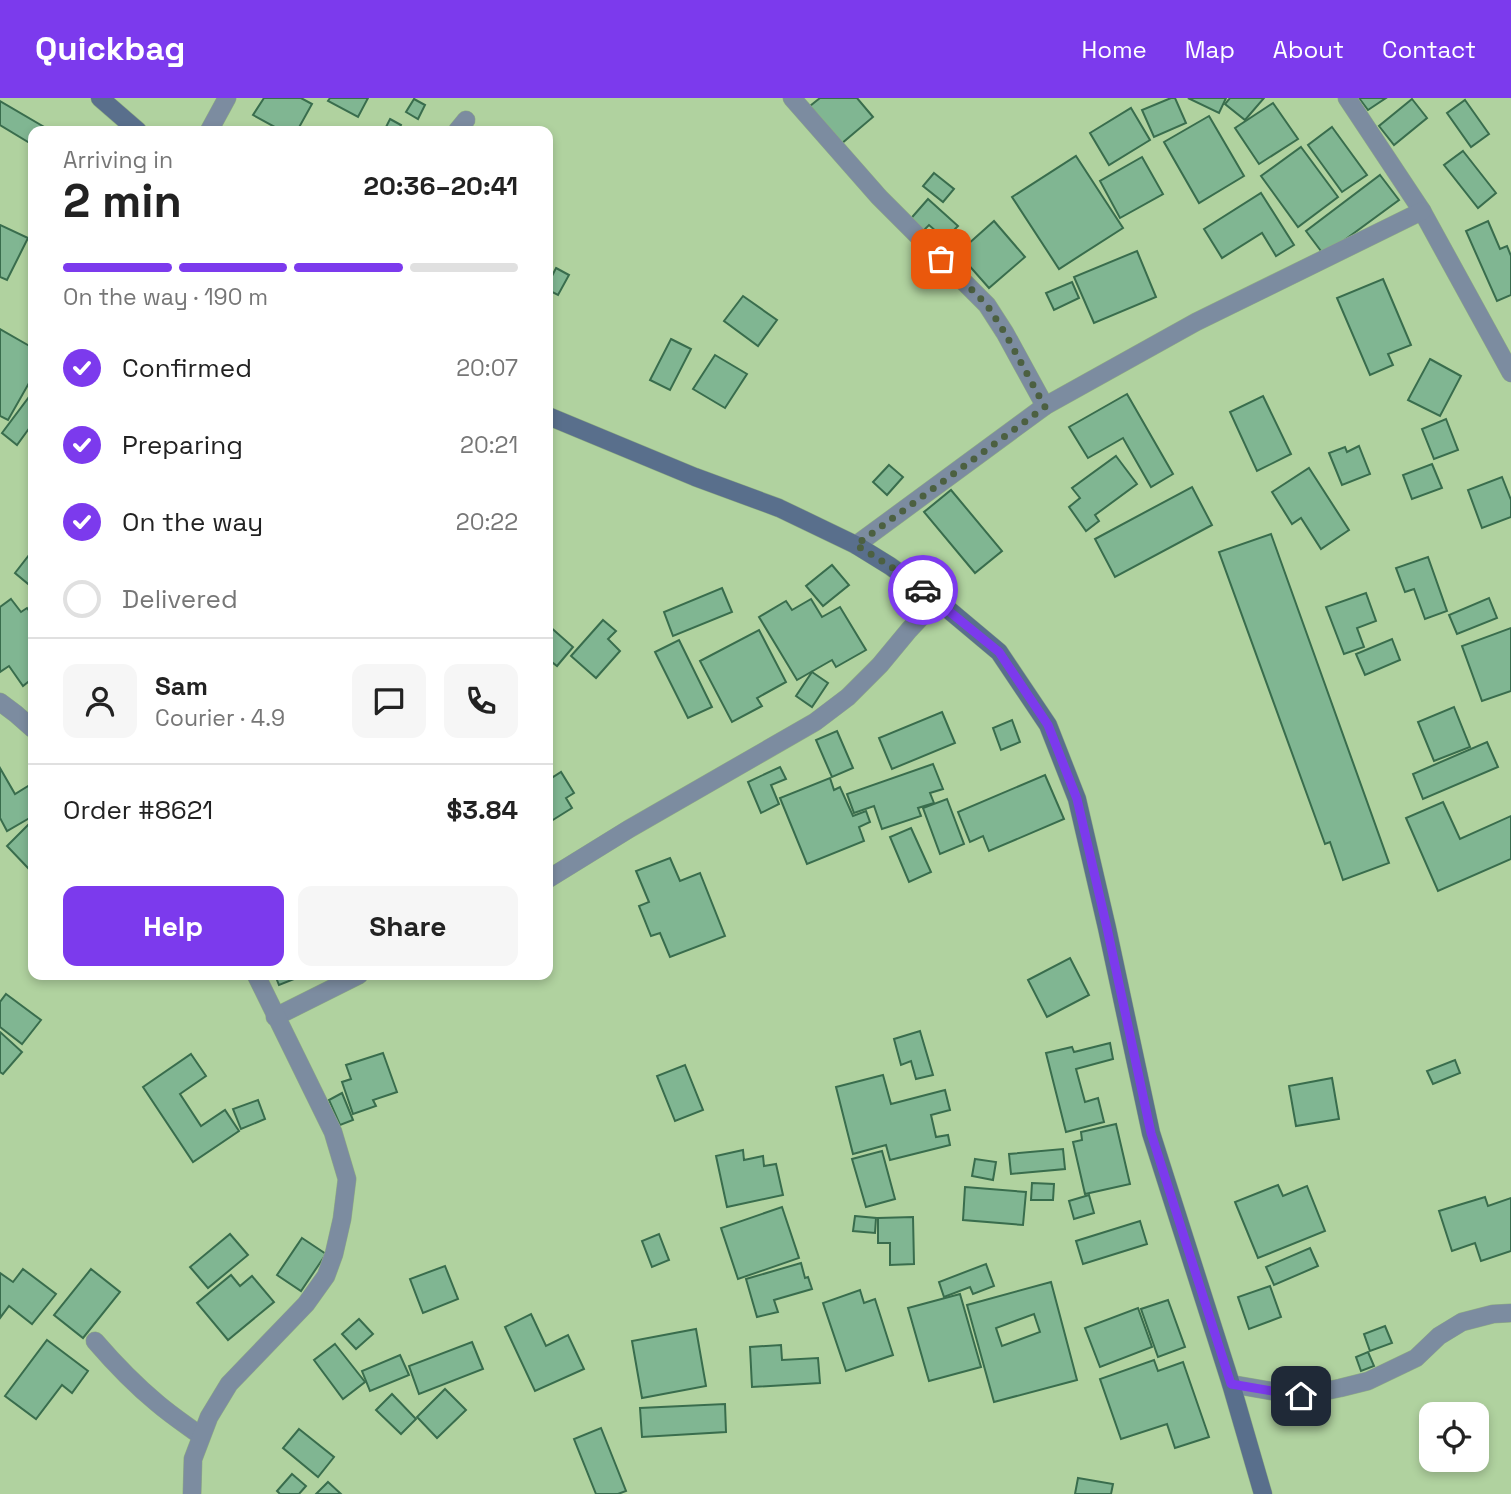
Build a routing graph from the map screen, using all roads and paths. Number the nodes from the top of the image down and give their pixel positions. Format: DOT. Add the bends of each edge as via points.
graph roads {
  1 [pos="100,98"];
  2 [pos="228,98"];
  3 [pos="792,98"];
  4 [pos="1347,98"];
  5 [pos="132,126"];
  6 [pos="212,126"];
  7 [pos="1422,211"];
  8 [pos="1511,373"];
  9 [pos="1045,407"];
  10 [pos="553,418"];
  11 [pos="856,545"];
  12 [pos="937,600"];
  13 [pos="0,702"];
  14 [pos="28,725"];
  15 [pos="553,876"];
  16 [pos="258,980"];
  17 [pos="349,980"];
  18 [pos="275,1017"];
  19 [pos="1511,1313"];
  20 [pos="95,1341"];
  21 [pos="1231,1384"];
  22 [pos="201,1436"];
  23 [pos="192,1494"];
  24 [pos="1263,1494"];
  1 -- 5 [label="street"];
  2 -- 6 [label="street"];
  3 -- 9 [label="street" via="879,197 987,305"];
  4 -- 7 [label="street"];
  7 -- 8 [label="street"];
  7 -- 9 [label="street" via="1196,322"];
  9 -- 11 [label="street"];
  10 -- 11 [label="street" via="779,508"];
  11 -- 12 [label="street"];
  12 -- 15 [label="street" via="848,697 815,722"];
  12 -- 21 [label="street" via="999,652 1048,725 1077,799 1151,1133"];
  13 -- 14 [label="street"];
  16 -- 18 [label="street"];
  17 -- 18 [label="street"];
  18 -- 22 [label="street" via="333,1132 347,1179 342,1219 326,1276 306,1304 229,1384"];
  19 -- 21 [label="street" via="1462,1322 1416,1357 1368,1381 1301,1396"];
  20 -- 22 [label="street" via="142,1391"];
  21 -- 24 [label="street"];
  22 -- 23 [label="street" via="193,1459"];
}
